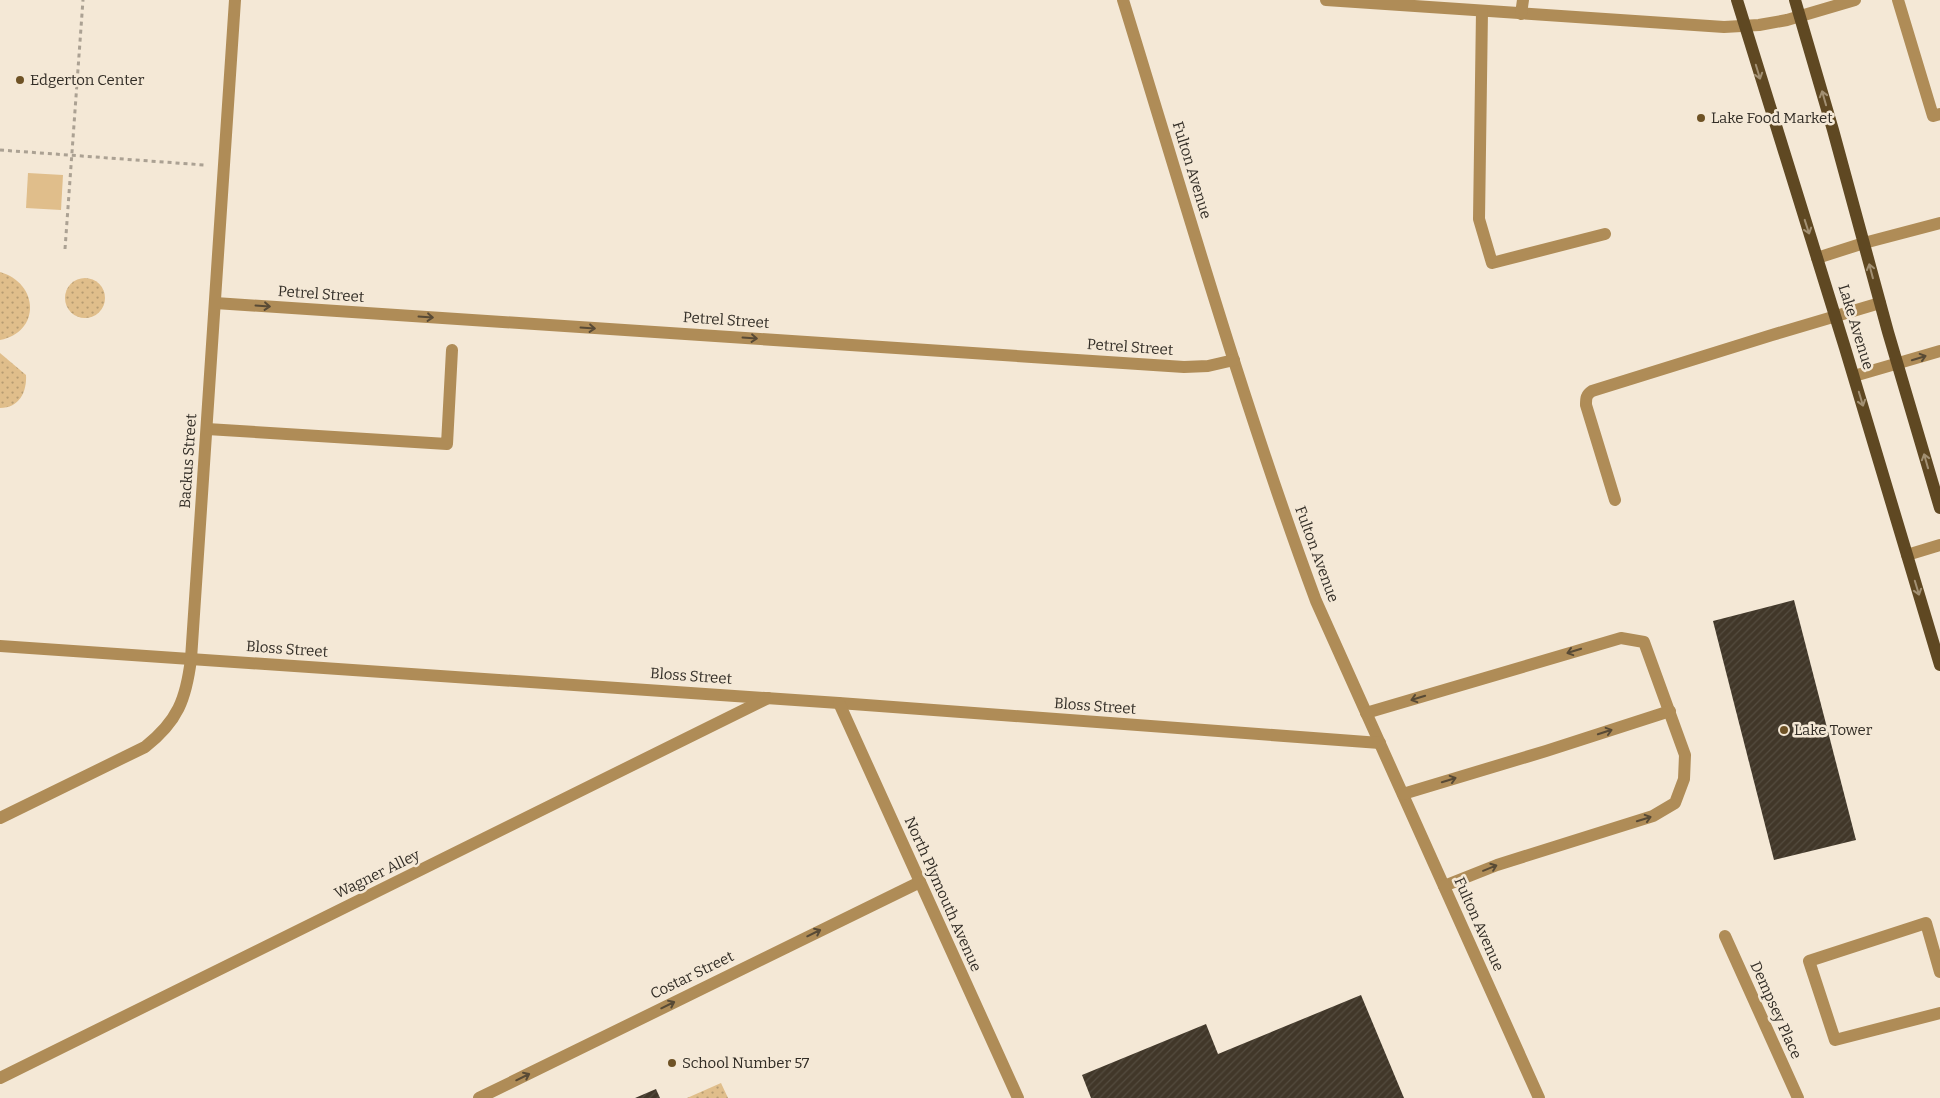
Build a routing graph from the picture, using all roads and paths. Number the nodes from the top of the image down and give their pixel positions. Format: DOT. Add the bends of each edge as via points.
graph roads {
  1 [pos="84,0"];
  2 [pos="231,0"];
  3 [pos="1123,0"];
  4 [pos="1326,0"];
  5 [pos="1523,0"];
  6 [pos="1737,0"];
  7 [pos="1795,0"];
  8 [pos="1855,0"];
  9 [pos="1898,0"];
  10 [pos="1482,11"];
  11 [pos="1521,14"];
  12 [pos="1800,17"];
  13 [pos="1744,26"];
  14 [pos="1940,114"];
  15 [pos="0,150"];
  16 [pos="72,156"];
  17 [pos="224,166"];
  18 [pos="1940,223"];
  19 [pos="1605,234"];
  20 [pos="1864,243"];
  21 [pos="65,249"];
  22 [pos="1817,258"];
  23 [pos="215,303"];
  24 [pos="1880,303"];
  25 [pos="1836,317"];
  26 [pos="452,350"];
  27 [pos="1940,351"];
  28 [pos="1234,360"];
  29 [pos="1898,364"];
  30 [pos="1854,376"];
  31 [pos="207,429"];
  32 [pos="1615,500"];
  33 [pos="1940,508"];
  34 [pos="1940,545"];
  35 [pos="1907,555"];
  36 [pos="0,646"];
  37 [pos="191,659"];
  38 [pos="1940,665"];
  39 [pos="768,698"];
  40 [pos="839,703"];
  41 [pos="1670,711"];
  42 [pos="1366,713"];
  43 [pos="1380,743"];
  44 [pos="1403,794"];
  45 [pos="0,818"];
  46 [pos="920,882"];
  47 [pos="1444,886"];
  48 [pos="1725,936"];
  49 [pos="1940,972"];
  50 [pos="1940,1013"];
  51 [pos="0,1078"];
  52 [pos="479,1098"];
  53 [pos="1018,1098"];
  54 [pos="1539,1098"];
  55 [pos="1798,1098"];
  1 -- 16 [label="path"];
  2 -- 17 [label="street, Backus Street"];
  3 -- 28 [label="street, Fulton Avenue"];
  4 -- 10 [label="street"];
  5 -- 11 [label="street"];
  6 -- 13 [label="main road, Lake Avenue"];
  7 -- 12 [label="main road, Lake Avenue"];
  8 -- 12 [label="street"];
  9 -- 14 [label="street" via="1933,116"];
  10 -- 11 [label="street"];
  10 -- 19 [label="street" via="1479,219 1492,263"];
  11 -- 13 [label="street"];
  12 -- 13 [label="street"];
  20 -- 12 [label="main road, Lake Avenue, one-way"];
  13 -- 22 [label="main road, Lake Avenue, one-way"];
  15 -- 16 [label="path"];
  16 -- 17 [label="path"];
  16 -- 21 [label="path"];
  17 -- 23 [label="street, Backus Street"];
  18 -- 20 [label="street"];
  20 -- 22 [label="street"];
  24 -- 20 [label="main road, Lake Avenue, one-way"];
  22 -- 25 [label="main road, Lake Avenue"];
  23 -- 28 [label="street, Petrel Street, one-way" via="1184,366 1214,365"];
  23 -- 31 [label="street, Backus Street"];
  24 -- 25 [label="street"];
  24 -- 29 [label="main road, Lake Avenue"];
  25 -- 30 [label="main road, Lake Avenue"];
  25 -- 32 [label="street" via="1588,394 1586,405"];
  26 -- 31 [label="street" via="447,444"];
  29 -- 27 [label="street, one-way"];
  28 -- 42 [label="street, Fulton Avenue" via="1316,601"];
  29 -- 30 [label="street"];
  33 -- 29 [label="main road, Lake Avenue, one-way"];
  30 -- 35 [label="main road, Lake Avenue, one-way"];
  31 -- 37 [label="street, Backus Street"];
  34 -- 35 [label="street"];
  35 -- 38 [label="main road, Lake Avenue, one-way"];
  36 -- 37 [label="street, Bloss Street"];
  37 -- 39 [label="street, Bloss Street"];
  37 -- 45 [label="street, Backus Street" via="179,709 159,736 128,756"];
  39 -- 40 [label="street, Bloss Street"];
  39 -- 51 [label="street, Wagner Alley"];
  40 -- 43 [label="street, Bloss Street"];
  40 -- 46 [label="street, North Plymouth Avenue"];
  41 -- 42 [label="street, one-way" via="1644,642 1620,638"];
  44 -- 41 [label="street, one-way"];
  47 -- 41 [label="street, one-way" via="1498,865 1653,816 1675,803 1684,780 1685,755"];
  42 -- 43 [label="street, Fulton Avenue"];
  43 -- 44 [label="street, Fulton Avenue"];
  44 -- 47 [label="street, Fulton Avenue"];
  52 -- 46 [label="street, Costar Street, one-way"];
  46 -- 53 [label="street, North Plymouth Avenue"];
  47 -- 54 [label="street, Fulton Avenue"];
  48 -- 55 [label="street, Dempsey Place"];
  49 -- 50 [label="street" via="1926,923 1809,962 1835,1040"];
}
